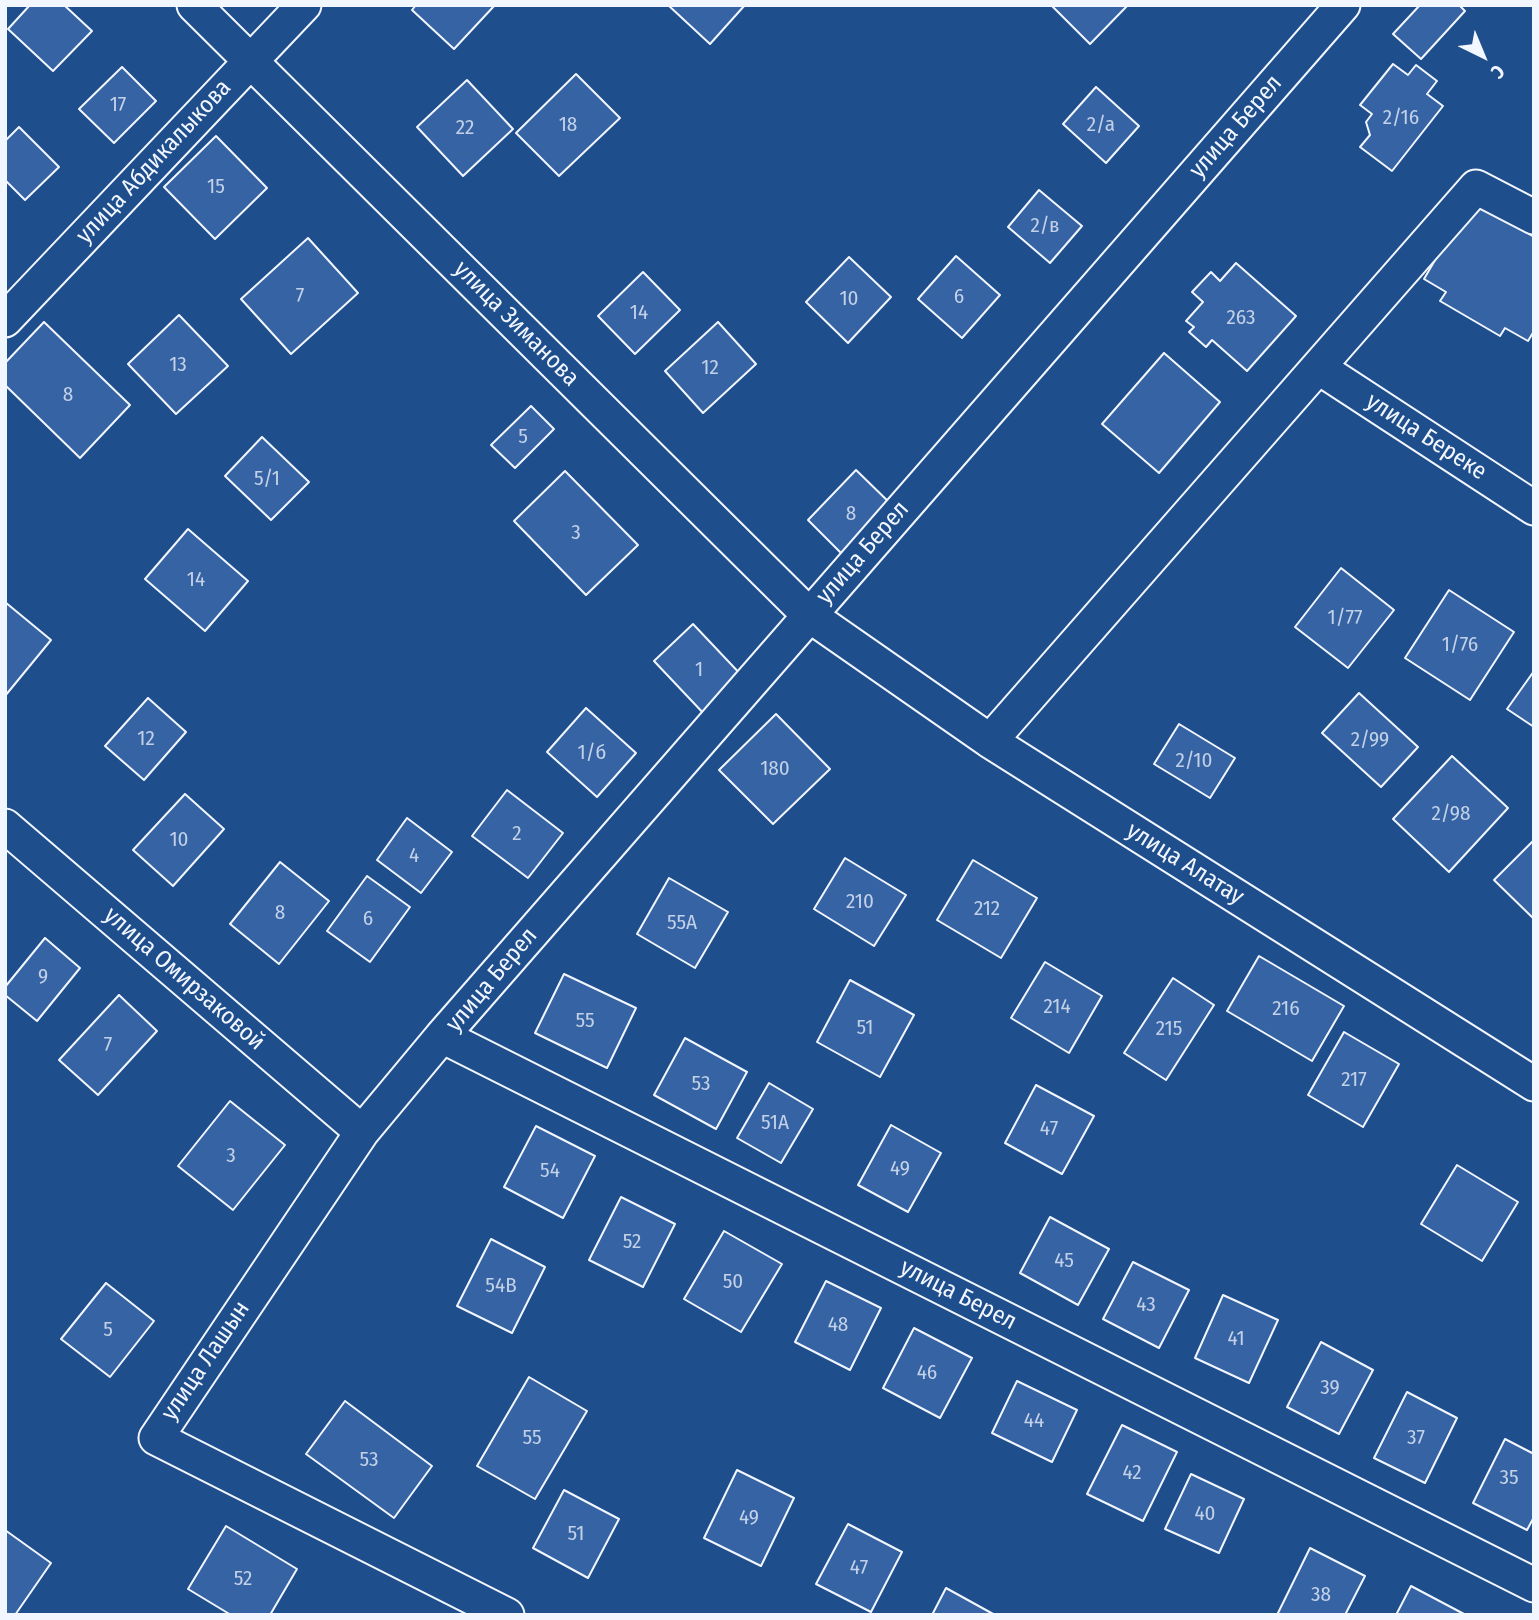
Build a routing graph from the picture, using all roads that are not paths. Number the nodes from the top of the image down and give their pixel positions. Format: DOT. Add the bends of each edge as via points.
graph roads {
  1 [pos="194,5"];
  2 [pos="304,5"];
  3 [pos="1343,5"];
  4 [pos="249,61"];
  5 [pos="1534,217"];
  6 [pos="5,320"];
  7 [pos="1318,367"];
  8 [pos="1534,508"];
  9 [pos="809,615"];
  10 [pos="842,637"];
  11 [pos="990,741"];
  12 [pos="5,826"];
  13 [pos="442,1036"];
  14 [pos="1534,1084"];
  15 [pos="362,1132"];
  16 [pos="1534,1585"];
  17 [pos="507,1615"];
  1 -- 4 [label="street, улица Зиманова"];
  2 -- 4 [label="street, улица Абдикалыкова"];
  3 -- 9 [label="street, улица Берел"];
  4 -- 6 [label="street, улица Абдикалыкова"];
  4 -- 9 [label="street, улица Зиманова"];
  5 -- 7 [label="street" via="1476,187"];
  7 -- 8 [label="street, улица Береке"];
  7 -- 11 [label="street"];
  9 -- 10 [label="street, улица Зиманова"];
  9 -- 13 [label="street, улица Берел"];
  10 -- 11 [label="street, улица Алатау"];
  11 -- 14 [label="street, улица Алатау"];
  12 -- 15 [label="street, улица Омирзаковой"];
  13 -- 15 [label="street, улица Лашын"];
  13 -- 16 [label="street, улица Берел"];
  15 -- 17 [label="street, улица Лашын" via="156,1438"];
}
